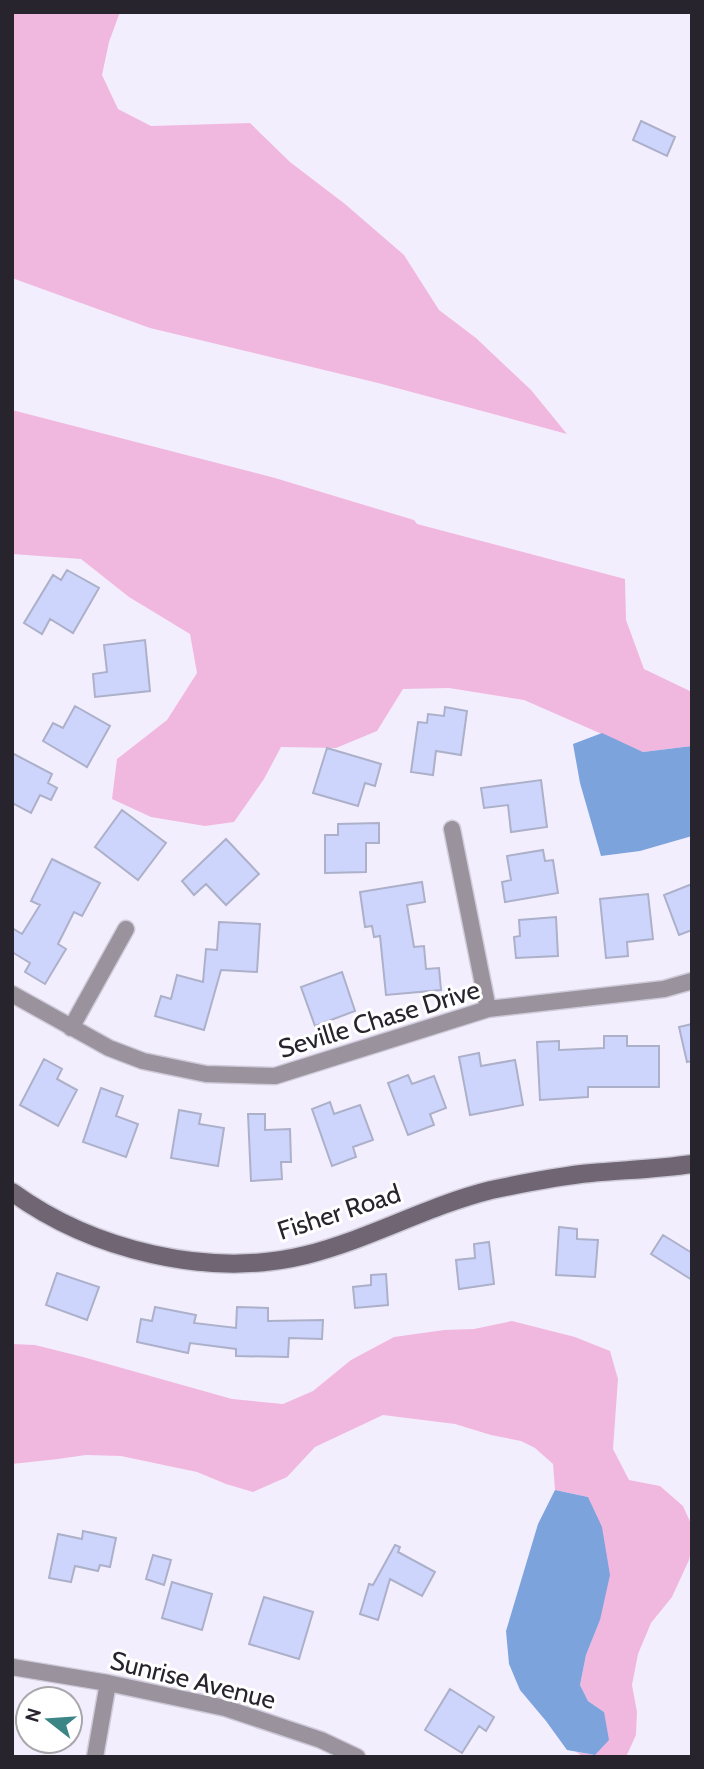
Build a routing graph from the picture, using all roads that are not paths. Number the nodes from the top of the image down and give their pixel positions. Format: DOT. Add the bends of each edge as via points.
graph roads {
  1 [pos="452,829"];
  2 [pos="126,929"];
  3 [pos="692,981"];
  4 [pos="12,994"];
  5 [pos="488,1009"];
  6 [pos="71,1028"];
  7 [pos="692,1164"];
  8 [pos="12,1192"];
  9 [pos="12,1667"];
  10 [pos="108,1683"];
  11 [pos="95,1757"];
  12 [pos="357,1757"];
  1 -- 5 [label="street"];
  2 -- 6 [label="street"];
  3 -- 5 [label="street, Seville Chase Drive" via="664,989"];
  4 -- 6 [label="street, Seville Chase Drive"];
  5 -- 6 [label="street, Seville Chase Drive" via="275,1076 206,1074 168,1066 109,1048"];
  7 -- 8 [label="street, Fisher Road" via="589,1173 490,1191 304,1256 254,1263 194,1262 135,1252 71,1227"];
  9 -- 10 [label="street, Sunrise Avenue"];
  10 -- 11 [label="street"];
  10 -- 12 [label="street, Sunrise Avenue" via="225,1708"];
}
